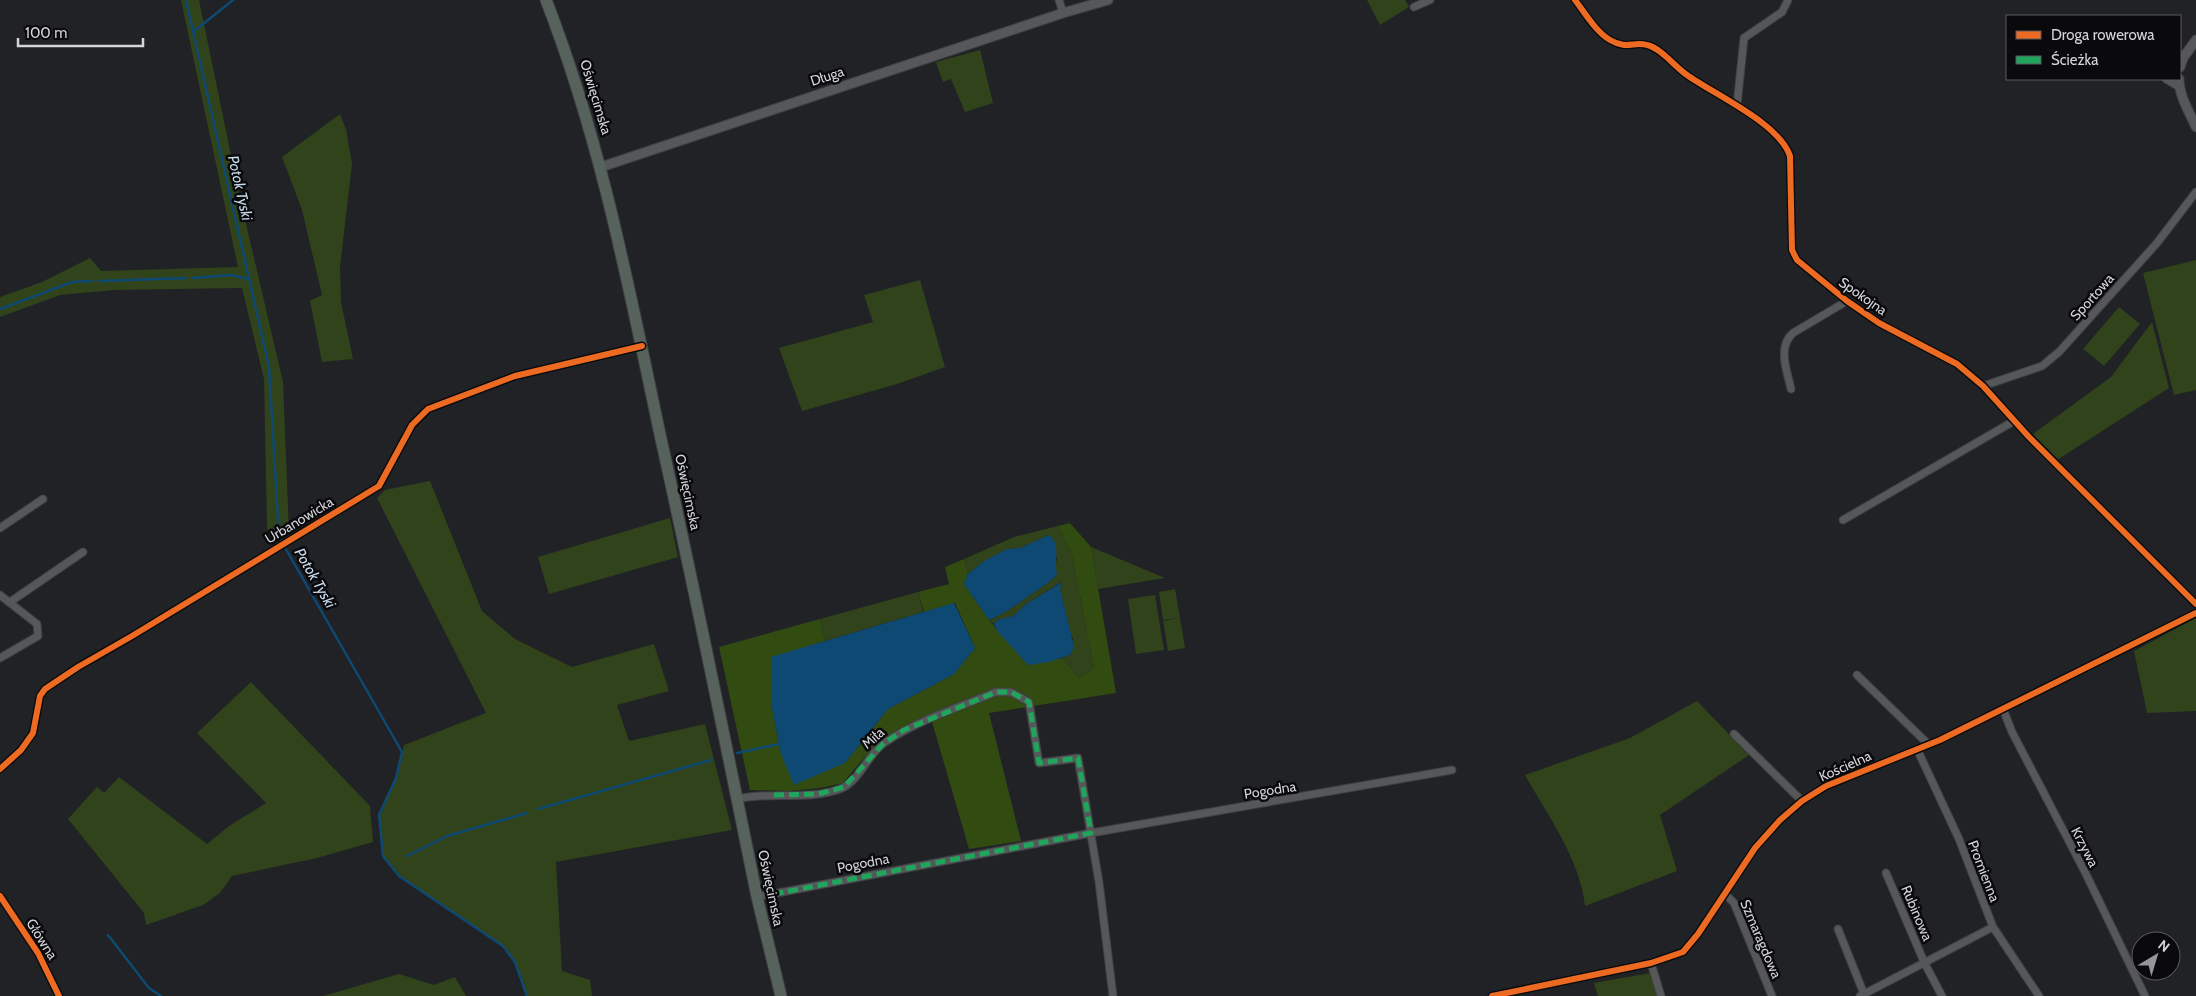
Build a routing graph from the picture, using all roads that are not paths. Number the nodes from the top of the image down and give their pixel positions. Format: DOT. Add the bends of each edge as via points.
graph roads {
  1 [pos="546,0"];
  2 [pos="1059,0"];
  3 [pos="1108,0"];
  4 [pos="1430,0"];
  5 [pos="1575,0"];
  6 [pos="1788,0"];
  7 [pos="1414,7"];
  8 [pos="1063,13"];
  9 [pos="2196,40"];
  10 [pos="2181,64"];
  11 [pos="2179,83"];
  12 [pos="1737,105"];
  13 [pos="2196,127"];
  14 [pos="601,167"];
  15 [pos="2196,192"];
  16 [pos="1847,301"];
  17 [pos="642,346"];
  18 [pos="1983,386"];
  19 [pos="1791,389"];
  20 [pos="2014,422"];
  21 [pos="43,499"];
  22 [pos="1843,520"];
  23 [pos="0,528"];
  24 [pos="83,552"];
  25 [pos="0,595"];
  26 [pos="10,602"];
  27 [pos="2196,604"];
  28 [pos="2196,613"];
  29 [pos="0,658"];
  30 [pos="1857,675"];
  31 [pos="2003,709"];
  32 [pos="1734,734"];
  33 [pos="1928,744"];
  34 [pos="1917,749"];
  35 [pos="0,769"];
  36 [pos="1452,770"];
  37 [pos="737,798"];
  38 [pos="1802,801"];
  39 [pos="1091,833"];
  40 [pos="1886,873"];
  41 [pos="1725,894"];
  42 [pos="0,896"];
  43 [pos="757,897"];
  44 [pos="1993,927"];
  45 [pos="1838,929"];
  46 [pos="1650,963"];
  47 [pos="1925,964"];
  48 [pos="1862,995"];
  49 [pos="60,996"];
  50 [pos="781,996"];
  51 [pos="1113,996"];
  52 [pos="1492,996"];
  53 [pos="1661,996"];
  54 [pos="1772,996"];
  55 [pos="1942,996"];
  56 [pos="2039,996"];
  57 [pos="2145,996"];
  1 -- 14 [label="highway, Oświęcimska" via="566,50"];
  2 -- 8 [label="street"];
  3 -- 8 [label="street, Długa"];
  4 -- 7 [label="street"];
  5 -- 12 [label="street, Spokojna" via="1609,39 1628,46 1647,44 1684,74"];
  6 -- 12 [label="street" via="1782,12 1744,38"];
  8 -- 14 [label="street, Długa"];
  9 -- 10 [label="street"];
  11 -- 13 [label="street"];
  12 -- 16 [label="street, Spokojna" via="1787,146 1790,156 1792,250 1796,260"];
  14 -- 17 [label="highway, Oświęcimska"];
  15 -- 18 [label="street, Sportowa" via="2157,243 2058,352 2042,366"];
  16 -- 18 [label="street, Spokojna" via="1903,337 1957,364"];
  16 -- 19 [label="street, Spokojna" via="1786,339 1785,362"];
  17 -- 35 [label="street, Urbanowicka" via="515,376 428,410 412,425 379,486 45,689 40,696 35,725 28,741"];
  17 -- 37 [label="highway, Oświęcimska"];
  18 -- 20 [label="street, Spokojna"];
  20 -- 22 [label="street"];
  20 -- 27 [label="street, Spokojna"];
  21 -- 23 [label="street"];
  24 -- 26 [label="street"];
  25 -- 26 [label="street"];
  26 -- 29 [label="street" via="37,624 38,636"];
  28 -- 31 [label="street, Kościelna"];
  30 -- 33 [label="street"];
  31 -- 33 [label="street, Kościelna"];
  31 -- 57 [label="street, Krzywa"];
  32 -- 38 [label="street"];
  33 -- 34 [label="street, Kościelna"];
  34 -- 38 [label="street, Kościelna" via="1826,786"];
  34 -- 44 [label="street, Promienna" via="1959,839"];
  36 -- 39 [label="street, Pogodna"];
  37 -- 39 [label="street, Miła" via="839,790 854,778 882,744 904,730 996,692 1011,692 1029,702 1039,763 1078,758"];
  37 -- 43 [label="highway, Oświęcimska"];
  38 -- 41 [label="street, Kościelna" via="1768,833"];
  39 -- 43 [label="street, Pogodna"];
  39 -- 51 [label="street"];
  40 -- 47 [label="street, Rubinowa"];
  41 -- 46 [label="street, Kościelna" via="1684,952"];
  41 -- 54 [label="street, Szmaragdowa" via="1734,903"];
  42 -- 49 [label="street, Główna" via="38,953"];
  43 -- 50 [label="highway, Oświęcimska"];
  44 -- 47 [label="street, Rubinowa"];
  44 -- 56 [label="street, Promienna"];
  45 -- 48 [label="street, Rubinowa"];
  46 -- 52 [label="street, Kościelna"];
  46 -- 53 [label="street"];
  47 -- 48 [label="street, Rubinowa"];
  47 -- 55 [label="street, Rubinowa"];
}
